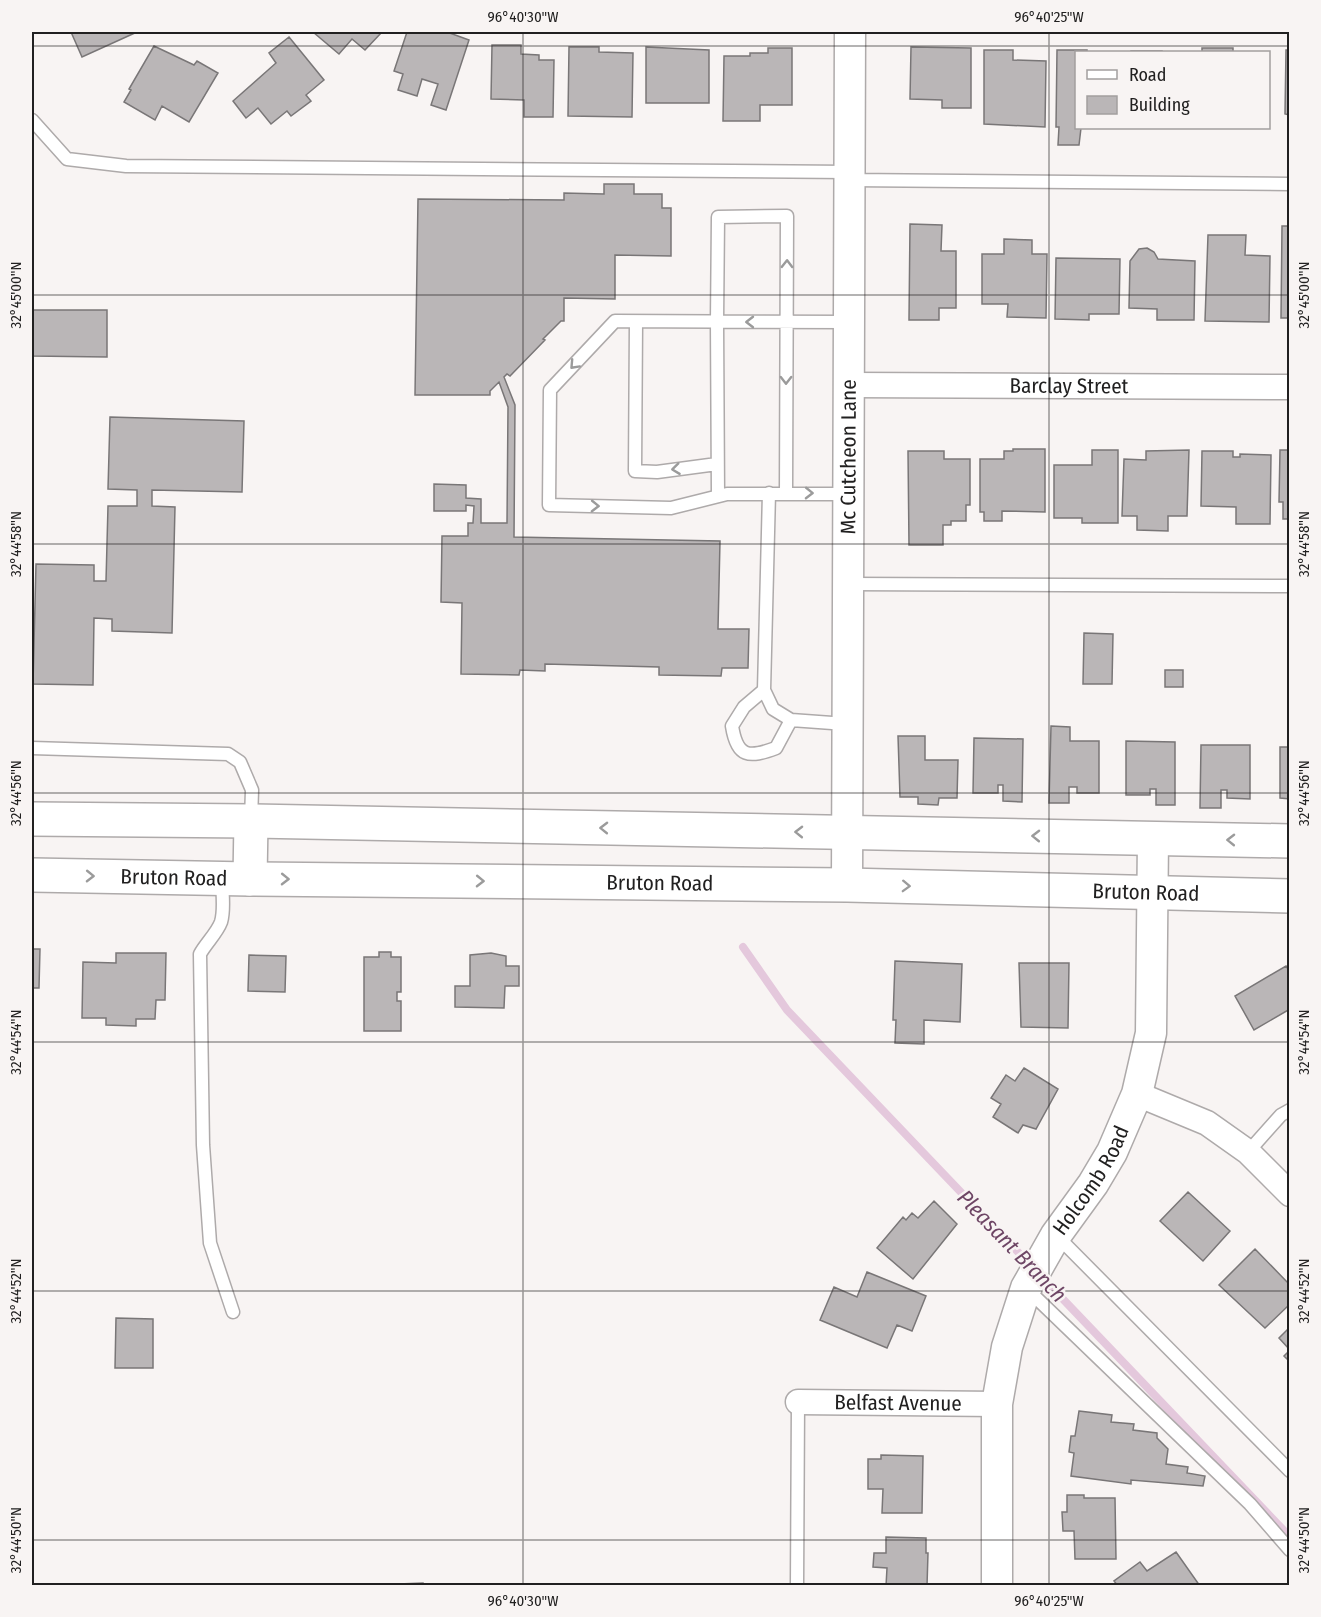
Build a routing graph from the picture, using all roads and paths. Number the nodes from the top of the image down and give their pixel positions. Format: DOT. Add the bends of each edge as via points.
graph roads {
  1 [pos="850,32"];
  2 [pos="32,120"];
  3 [pos="849,176"];
  4 [pos="1290,184"];
  5 [pos="636,322"];
  6 [pos="717,322"];
  7 [pos="786,322"];
  8 [pos="850,322"];
  9 [pos="850,385"];
  10 [pos="1290,387"];
  11 [pos="717,464"];
  12 [pos="769,493"];
  13 [pos="786,493"];
  14 [pos="848,494"];
  15 [pos="718,496"];
  16 [pos="848,584"];
  17 [pos="1290,586"];
  18 [pos="764,690"];
  19 [pos="791,720"];
  20 [pos="846,724"];
  21 [pos="32,748"];
  22 [pos="32,819"];
  23 [pos="251,821"];
  24 [pos="847,833"];
  25 [pos="1153,838"];
  26 [pos="1290,841"];
  27 [pos="32,874"];
  28 [pos="236,879"];
  29 [pos="847,885"];
  30 [pos="1153,893"];
  31 [pos="1290,896"];
  32 [pos="1137,1094"];
  33 [pos="1290,1110"];
  34 [pos="1248,1152"];
  35 [pos="1290,1194"];
  36 [pos="1052,1242"];
  37 [pos="1026,1288"];
  38 [pos="233,1312"];
  39 [pos="798,1402"];
  40 [pos="997,1404"];
  41 [pos="1290,1471"];
  42 [pos="1290,1550"];
  43 [pos="797,1586"];
  44 [pos="997,1586"];
  1 -- 3 [label="street, Mc Cutcheon Lane"];
  2 -- 3 [label="lane" via="67,159 126,166"];
  3 -- 4 [label="lane"];
  3 -- 8 [label="street, Mc Cutcheon Lane"];
  5 -- 6 [label="lane"];
  11 -- 5 [label="lane, one-way" via="635,471"];
  5 -- 15 [label="lane, one-way" via="615,321 550,390 549,505 672,508"];
  7 -- 6 [label="lane, one-way"];
  7 -- 6 [label="lane, one-way" via="787,216 718,217"];
  6 -- 11 [label="lane"];
  7 -- 8 [label="lane"];
  7 -- 13 [label="lane, one-way"];
  8 -- 9 [label="street, Mc Cutcheon Lane"];
  9 -- 10 [label="street, Barclay Street"];
  9 -- 14 [label="street, Mc Cutcheon Lane"];
  11 -- 15 [label="lane"];
  12 -- 13 [label="lane"];
  12 -- 15 [label="lane"];
  12 -- 18 [label="lane"];
  13 -- 14 [label="lane, one-way"];
  14 -- 16 [label="street, Mc Cutcheon Lane"];
  16 -- 17 [label="lane"];
  16 -- 20 [label="street, Mc Cutcheon Lane"];
  18 -- 19 [label="lane" via="773,709"];
  18 -- 19 [label="lane" via="744,707 732,726 734,742 745,752 757,755 776,748"];
  19 -- 20 [label="lane"];
  20 -- 24 [label="street, Mc Cutcheon Lane"];
  21 -- 23 [label="lane" via="228,754 240,762 252,790"];
  22 -- 23 [label="main road"];
  24 -- 23 [label="main road, one-way"];
  23 -- 28 [label="main road"];
  25 -- 24 [label="main road, one-way"];
  24 -- 29 [label="street, Mc Cutcheon Lane"];
  26 -- 25 [label="main road, one-way"];
  25 -- 30 [label="street, Holcomb Road"];
  27 -- 28 [label="main road, Bruton Road, one-way"];
  28 -- 29 [label="main road, Bruton Road, one-way"];
  28 -- 38 [label="lane" via="220,923 200,954 203,1145 210,1243"];
  29 -- 30 [label="main road, Bruton Road, one-way"];
  30 -- 31 [label="main road, Bruton Road"];
  30 -- 32 [label="street, Holcomb Road" via="1151,1033"];
  32 -- 34 [label="street" via="1207,1123"];
  32 -- 36 [label="street, Holcomb Road" via="1112,1152"];
  33 -- 34 [label="lane"];
  34 -- 35 [label="street"];
  36 -- 37 [label="street, Holcomb Road"];
  36 -- 41 [label="lane"];
  37 -- 40 [label="street, Holcomb Road" via="1007,1347"];
  37 -- 42 [label="lane" via="1250,1504"];
  39 -- 40 [label="street, Belfast Avenue"];
  39 -- 43 [label="lane"];
  40 -- 44 [label="street, Holcomb Road"];
}
